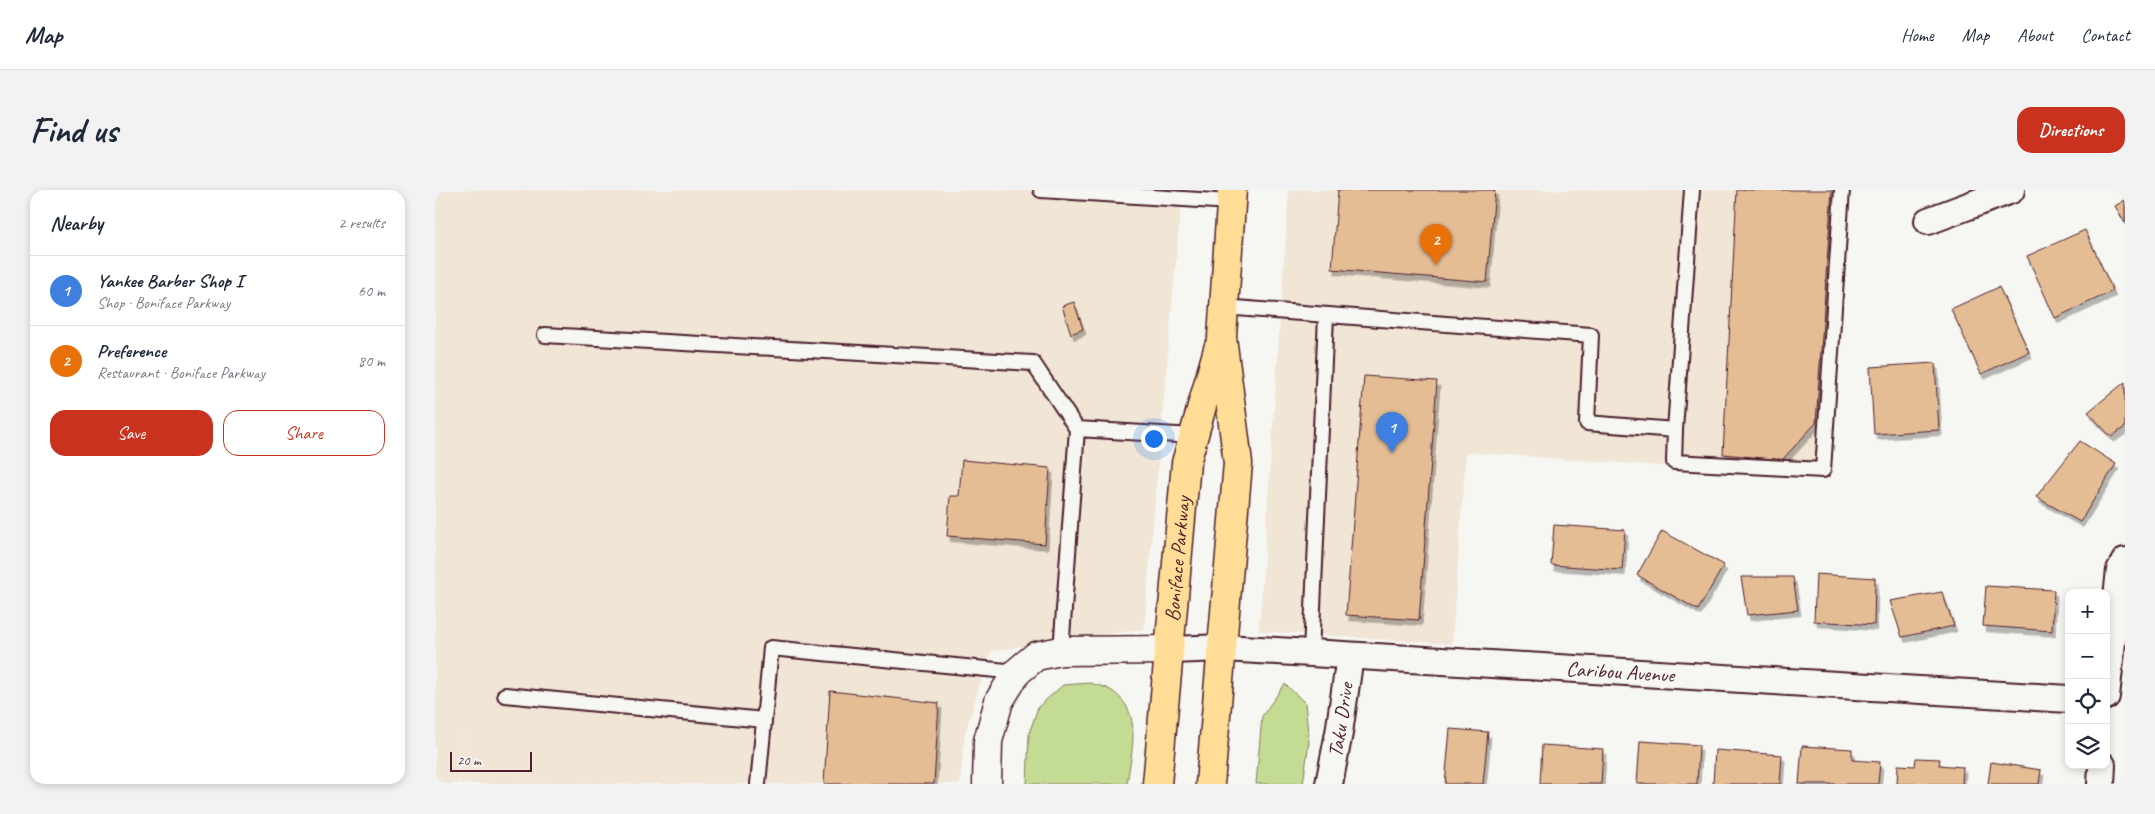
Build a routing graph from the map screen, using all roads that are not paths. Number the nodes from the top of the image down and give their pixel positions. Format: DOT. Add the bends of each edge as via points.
graph roads {
  1 [pos="1041,190"];
  2 [pos="1692,190"];
  3 [pos="1842,190"];
  4 [pos="2011,190"];
  5 [pos="1094,192"];
  6 [pos="1130,193"];
  7 [pos="1167,194"];
  8 [pos="1231,196"];
  9 [pos="1928,221"];
  10 [pos="1223,307"];
  11 [pos="1327,316"];
  12 [pos="545,335"];
  13 [pos="1221,337"];
  14 [pos="1077,429"];
  15 [pos="1675,430"];
  16 [pos="1194,436"];
  17 [pos="2125,561"];
  18 [pos="1223,648"];
  19 [pos="1171,650"];
  20 [pos="1061,651"];
  21 [pos="1311,653"];
  22 [pos="1350,656"];
  23 [pos="1017,672"];
  24 [pos="2108,679"];
  25 [pos="505,695"];
  26 [pos="2065,700"];
  27 [pos="2110,702"];
  28 [pos="2125,703"];
  29 [pos="764,720"];
  30 [pos="2102,769"];
  31 [pos="758,784"];
  32 [pos="987,784"];
  33 [pos="1157,784"];
  34 [pos="1210,784"];
  35 [pos="1329,784"];
  36 [pos="2101,784"];
  1 -- 5 [label="lane"];
  2 -- 15 [label="lane"];
  3 -- 15 [label="lane" via="1823,470 1674,462"];
  4 -- 9 [label="street"];
  5 -- 6 [label="lane"];
  6 -- 7 [label="lane"];
  7 -- 8 [label="lane"];
  8 -- 10 [label="main road, Boniface Parkway"];
  10 -- 11 [label="lane"];
  10 -- 13 [label="main road, Boniface Parkway"];
  11 -- 15 [label="lane" via="1591,335 1587,423"];
  11 -- 21 [label="lane"];
  12 -- 14 [label="lane" via="1033,363"];
  13 -- 16 [label="main road, Boniface Parkway"];
  13 -- 18 [label="main road, Boniface Parkway" via="1239,463"];
  14 -- 16 [label="lane"];
  14 -- 20 [label="lane"];
  16 -- 19 [label="main road, Boniface Parkway" via="1187,463"];
  17 -- 24 [label="street" via="2119,570"];
  18 -- 19 [label="street, Caribou Avenue"];
  18 -- 21 [label="street, Caribou Avenue"];
  18 -- 34 [label="main road, Boniface Parkway"];
  19 -- 20 [label="street"];
  19 -- 33 [label="main road, Boniface Parkway"];
  20 -- 23 [label="street" via="1036,656"];
  21 -- 22 [label="street, Caribou Avenue"];
  22 -- 26 [label="street, Caribou Avenue"];
  22 -- 35 [label="street, Taku Drive"];
  23 -- 29 [label="lane" via="771,648"];
  23 -- 32 [label="street" via="999,701 987,741"];
  25 -- 29 [label="lane"];
  27 -- 28 [label="street"];
  29 -- 31 [label="lane"];
  30 -- 36 [label="street"];
}
